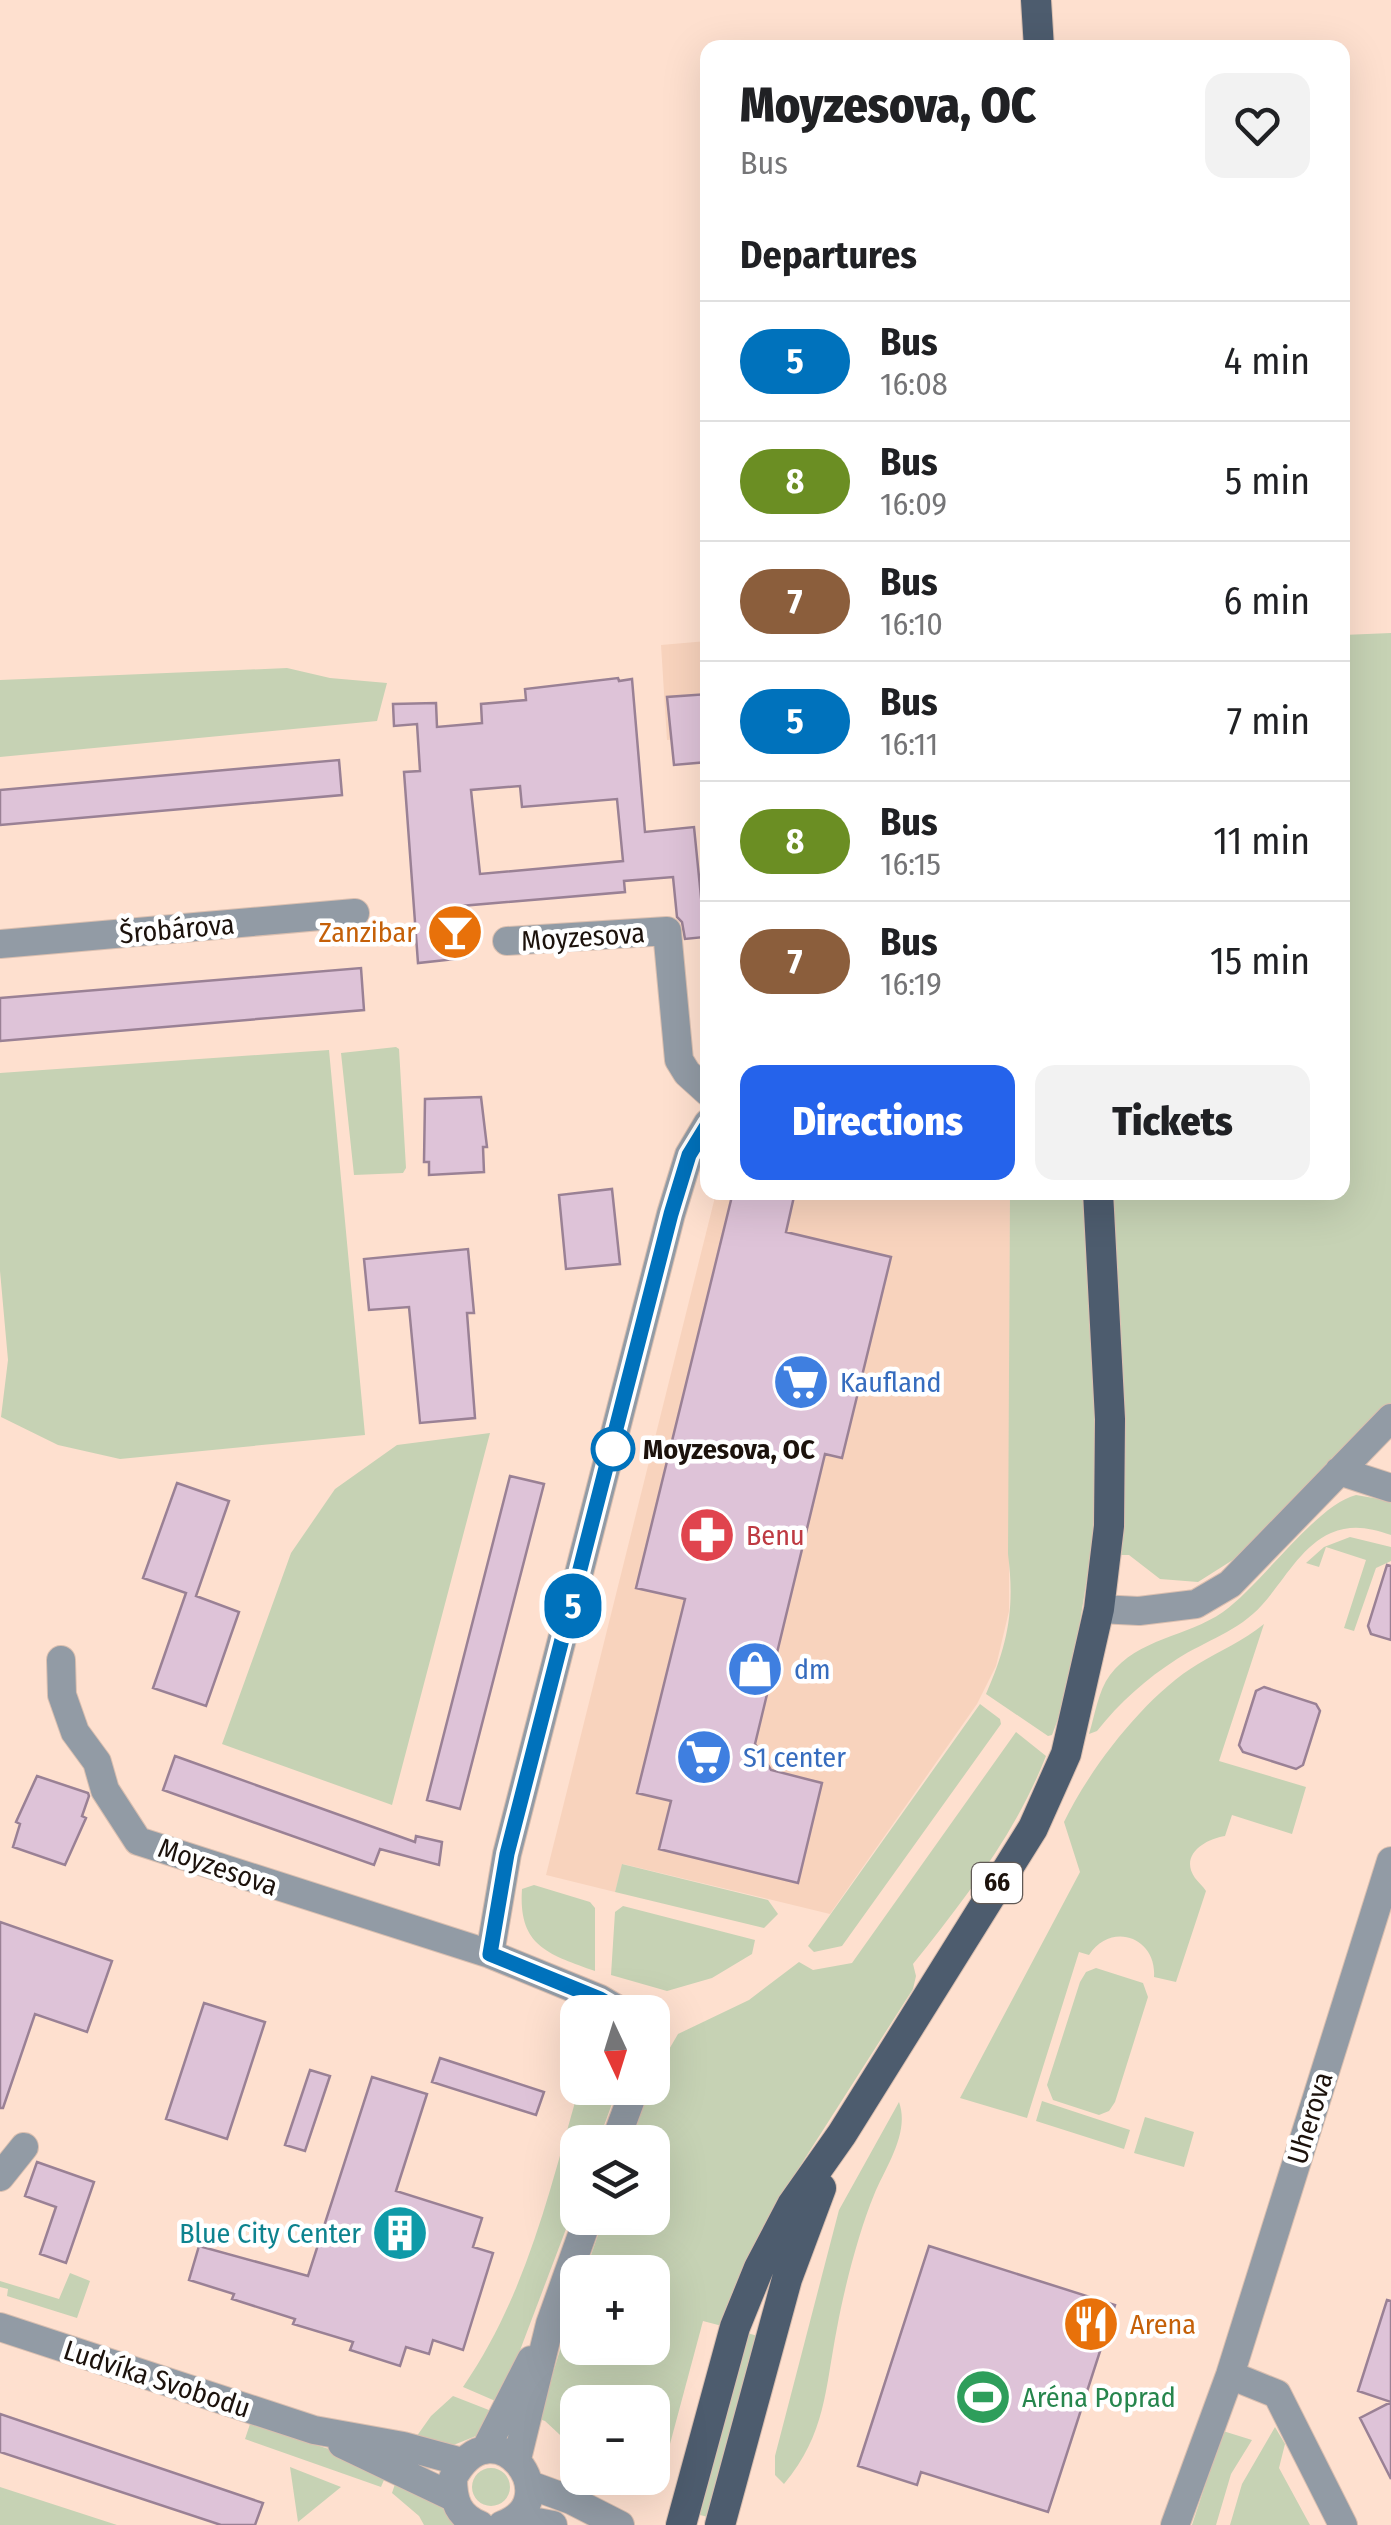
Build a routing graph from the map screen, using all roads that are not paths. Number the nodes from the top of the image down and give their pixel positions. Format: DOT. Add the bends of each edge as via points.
graph roads {
  1 [pos="1036,0"];
  2 [pos="1038,40"];
  3 [pos="355,913"];
  4 [pos="507,942"];
  5 [pos="0,944"];
  6 [pos="700,1085"];
  7 [pos="700,1136"];
  8 [pos="1098,1200"];
  9 [pos="1391,1418"];
  10 [pos="1338,1472"];
  11 [pos="1391,1488"];
  12 [pos="1099,1609"];
  13 [pos="61,1660"];
  14 [pos="1391,1861"];
  15 [pos="490,1954"];
  16 [pos="590,1995"];
  17 [pos="842,2134"];
  18 [pos="24,2147"];
  19 [pos="0,2178"];
  20 [pos="582,2235"];
  21 [pos="550,2324"];
  22 [pos="0,2327"];
  23 [pos="1230,2375"];
  24 [pos="314,2430"];
  25 [pos="474,2456"];
  26 [pos="523,2472"];
  27 [pos="467,2517"];
  28 [pos="509,2521"];
  29 [pos="552,2525"];
  30 [pos="620,2525"];
  31 [pos="681,2525"];
  32 [pos="720,2525"];
  33 [pos="1178,2525"];
  34 [pos="1343,2525"];
  1 -- 2 [label="main road"];
  3 -- 5 [label="street, Šrobárova"];
  4 -- 6 [label="street, Moyzesova" via="667,932 679,1060"];
  7 -- 15 [label="street" via="671,1214 507,1854"];
  8 -- 12 [label="main road, 66" via="1111,1454"];
  9 -- 10 [label="street"];
  10 -- 11 [label="street"];
  10 -- 12 [label="street" via="1230,1584 1196,1604"];
  12 -- 17 [label="main road, 66" via="1066,1754 1047,1801"];
  13 -- 15 [label="street, Moyzesova" via="62,1695 75,1732 138,1840"];
  14 -- 23 [label="street, Uherova"];
  15 -- 16 [label="street, Moyzesova"];
  17 -- 31 [label="main road, 66" via="759,2268 735,2328"];
  17 -- 32 [label="main road, 66" via="788,2279"];
  18 -- 19 [label="street"];
  20 -- 21 [label="street"];
  21 -- 25 [label="street"];
  21 -- 26 [label="street"];
  22 -- 24 [label="street, Ludvíka Svobodu"];
  23 -- 33 [label="street, Uherova"];
  23 -- 34 [label="street" via="1277,2394"];
  24 -- 25 [label="street, Ludvíka Svobodu"];
  24 -- 27 [label="street, Ludvíka Svobodu"];
  25 -- 26 [label="street" via="497,2450"];
  25 -- 27 [label="street" via="453,2478"];
  26 -- 28 [label="street" via="524,2508"];
  26 -- 30 [label="street"];
  28 -- 29 [label="street"];
}
